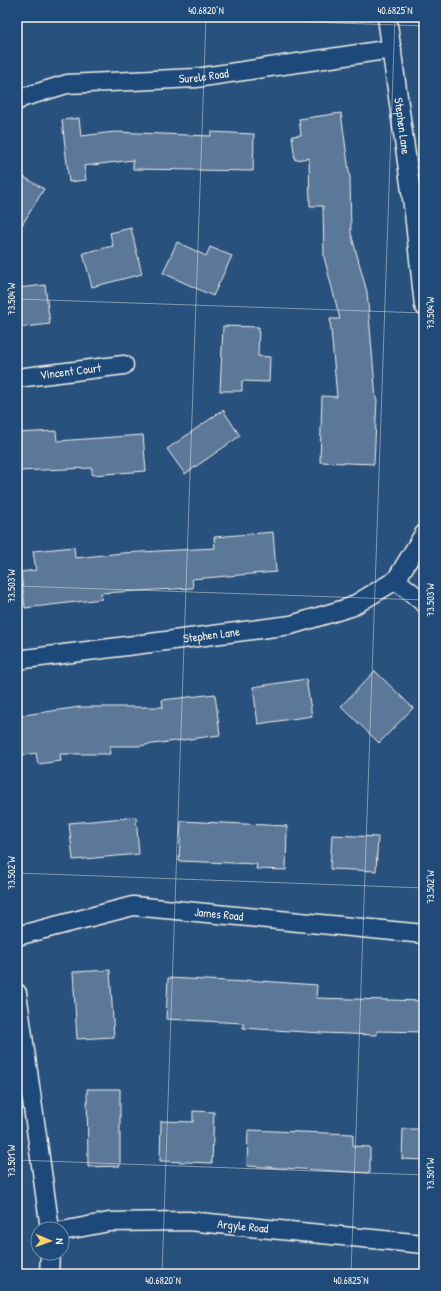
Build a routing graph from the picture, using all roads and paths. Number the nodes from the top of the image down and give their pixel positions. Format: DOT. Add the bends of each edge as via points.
graph roads {
  1 [pos="387,17"];
  2 [pos="392,49"];
  3 [pos="17,101"];
  4 [pos="419,212"];
  5 [pos="424,306"];
  6 [pos="124,365"];
  7 [pos="17,378"];
  8 [pos="424,534"];
  9 [pos="396,580"];
  10 [pos="424,603"];
  11 [pos="17,660"];
  12 [pos="424,934"];
  13 [pos="17,936"];
  14 [pos="17,993"];
  15 [pos="49,1221"];
  16 [pos="70,1229"];
  17 [pos="424,1244"];
  18 [pos="50,1261"];
  19 [pos="49,1274"];
  1 -- 2 [label="street, Stephen Lane"];
  2 -- 3 [label="street, Surele Road" via="196,78 67,84"];
  2 -- 4 [label="street, Stephen Lane"];
  4 -- 5 [label="street, Stephen Lane"];
  6 -- 7 [label="street, Vincent Court"];
  8 -- 9 [label="street, Stephen Lane"];
  9 -- 10 [label="street"];
  9 -- 11 [label="street, Stephen Lane" via="351,607 291,625"];
  12 -- 13 [label="street, James Road" via="133,906"];
  14 -- 15 [label="street"];
  16 -- 17 [label="street, Argyle Road" via="109,1222 188,1221"];
  18 -- 19 [label="street"];
}
